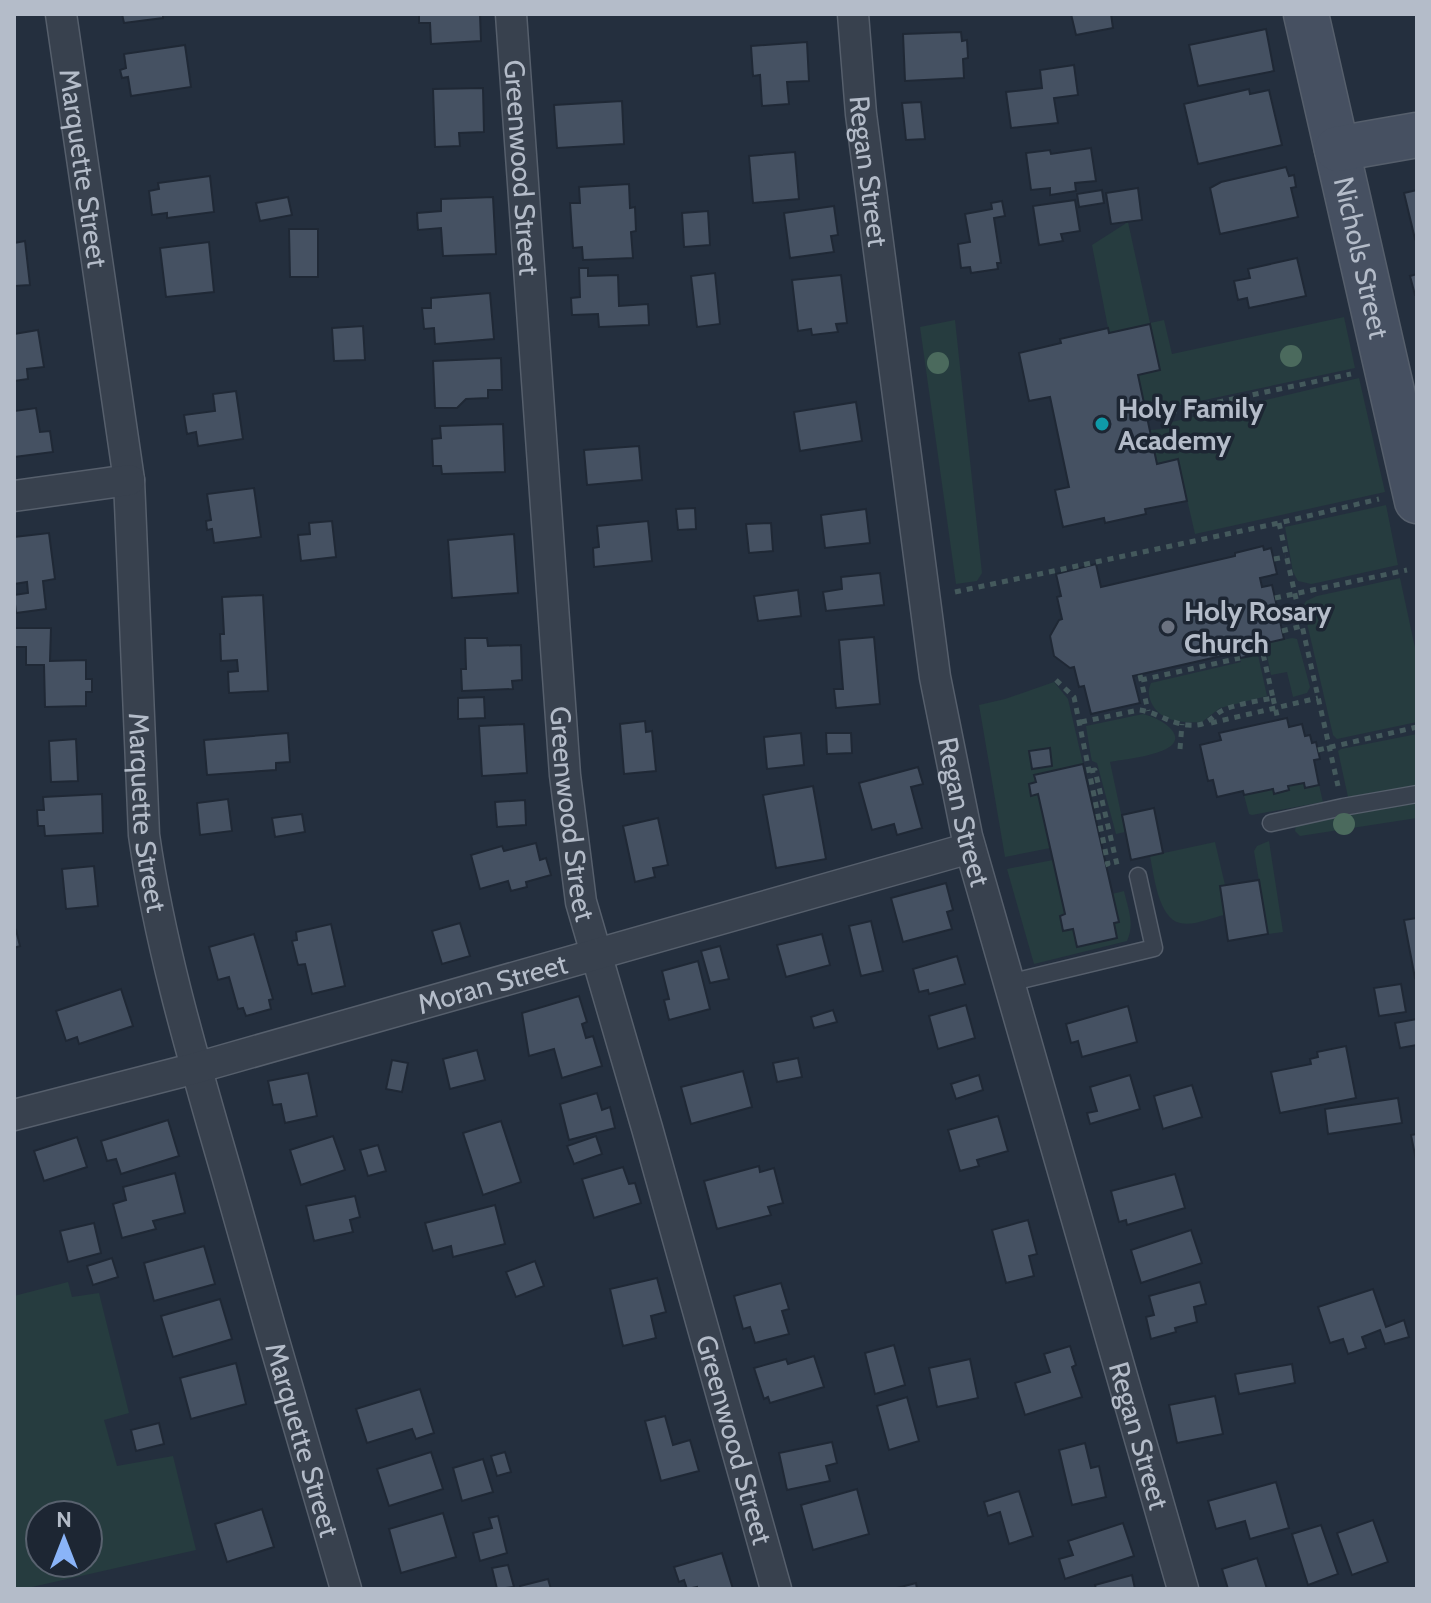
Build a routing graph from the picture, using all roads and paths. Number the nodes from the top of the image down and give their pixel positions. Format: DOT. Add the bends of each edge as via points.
graph roads {
  1 [pos="61,14"];
  2 [pos="511,14"];
  3 [pos="853,14"];
  4 [pos="1306,14"];
  5 [pos="1417,135"];
  6 [pos="1337,149"];
  7 [pos="1352,373"];
  8 [pos="1147,417"];
  9 [pos="129,480"];
  10 [pos="14,496"];
  11 [pos="1404,498"];
  12 [pos="1279,523"];
  13 [pos="1286,557"];
  14 [pos="1274,559"];
  15 [pos="1407,570"];
  16 [pos="955,592"];
  17 [pos="1294,594"];
  18 [pos="1275,598"];
  19 [pos="1302,626"];
  20 [pos="1282,631"];
  21 [pos="1261,645"];
  22 [pos="1240,658"];
  23 [pos="1056,680"];
  24 [pos="1273,698"];
  25 [pos="1318,698"];
  26 [pos="1276,708"];
  27 [pos="1148,711"];
  28 [pos="1278,720"];
  29 [pos="1081,722"];
  30 [pos="1182,724"];
  31 [pos="1206,724"];
  32 [pos="1417,727"];
  33 [pos="1329,748"];
  34 [pos="1180,749"];
  35 [pos="1318,750"];
  36 [pos="1090,771"];
  37 [pos="1417,794"];
  38 [pos="1343,807"];
  39 [pos="1271,823"];
  40 [pos="970,848"];
  41 [pos="1105,865"];
  42 [pos="1138,876"];
  43 [pos="596,954"];
  44 [pos="1009,983"];
  45 [pos="196,1068"];
  46 [pos="14,1115"];
  47 [pos="346,1589"];
  48 [pos="776,1589"];
  49 [pos="1183,1589"];
  1 -- 9 [label="street, Marquette Street"];
  2 -- 43 [label="street, Greenwood Street" via="565,775 581,902"];
  3 -- 40 [label="street, Regan Street" via="861,114 935,677"];
  4 -- 6 [label="street, Nichols Street"];
  5 -- 6 [label="street"];
  6 -- 11 [label="street, Nichols Street"];
  7 -- 8 [label="path"];
  9 -- 10 [label="street"];
  9 -- 45 [label="street, Marquette Street" via="144,835 162,937"];
  11 -- 12 [label="path"];
  12 -- 13 [label="path"];
  12 -- 16 [label="path"];
  13 -- 14 [label="path"];
  13 -- 17 [label="path"];
  15 -- 17 [label="path"];
  17 -- 18 [label="path"];
  17 -- 19 [label="path"];
  19 -- 20 [label="path"];
  19 -- 25 [label="path"];
  21 -- 24 [label="path"];
  22 -- 27 [label="path" via="1141,678"];
  23 -- 29 [label="path" via="1074,697"];
  24 -- 26 [label="path"];
  24 -- 31 [label="path" via="1230,707"];
  25 -- 26 [label="path"];
  25 -- 33 [label="path"];
  26 -- 28 [label="path"];
  26 -- 31 [label="path"];
  27 -- 29 [label="path"];
  27 -- 30 [label="path"];
  29 -- 36 [label="path"];
  30 -- 31 [label="path"];
  30 -- 34 [label="path"];
  32 -- 33 [label="path"];
  33 -- 35 [label="path"];
  33 -- 38 [label="path"];
  36 -- 41 [label="path"];
  36 -- 42 [label="path" via="1095,770 1118,869"];
  37 -- 38 [label="lane"];
  38 -- 39 [label="lane"];
  40 -- 43 [label="street, Moran Street"];
  40 -- 44 [label="street, Regan Street"];
  42 -- 44 [label="lane" via="1154,948"];
  43 -- 45 [label="street, Moran Street"];
  43 -- 48 [label="street, Greenwood Street"];
  44 -- 49 [label="street, Regan Street"];
  45 -- 46 [label="street, Moran Street"];
  45 -- 47 [label="street, Marquette Street"];
}
